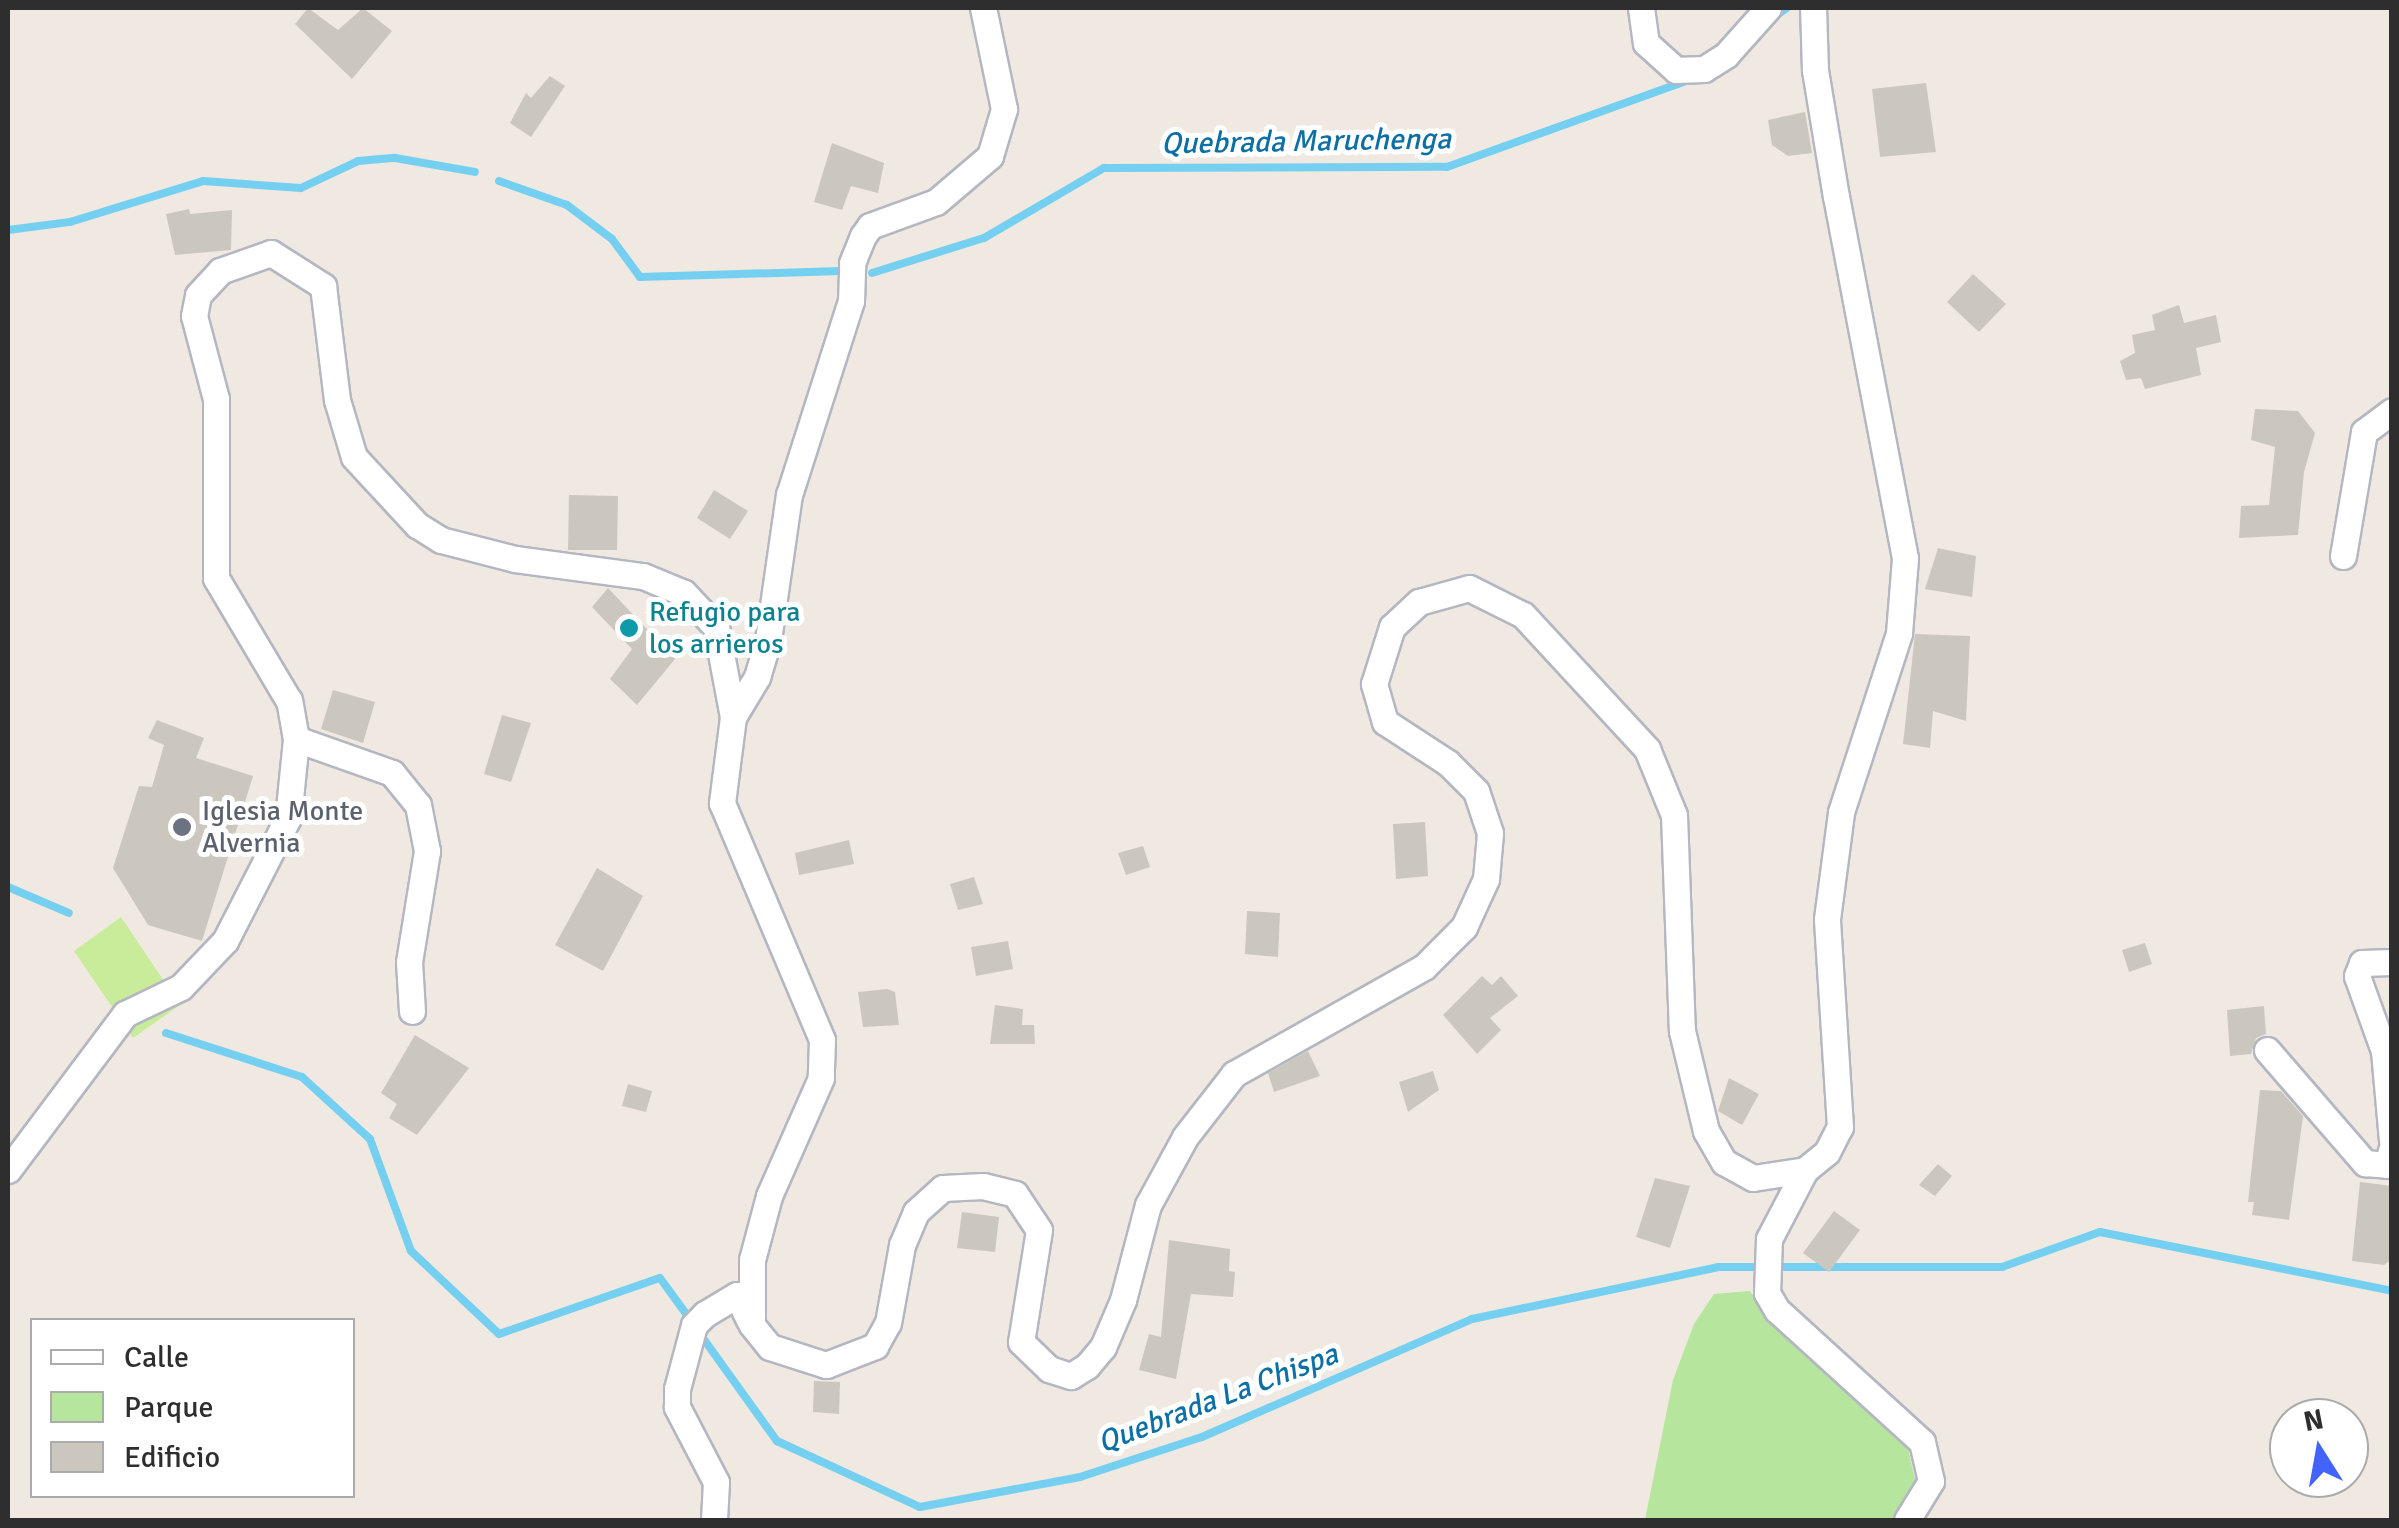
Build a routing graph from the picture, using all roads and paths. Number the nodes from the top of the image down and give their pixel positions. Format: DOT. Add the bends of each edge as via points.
graph roads {
  1 [pos="983,8"];
  2 [pos="1641,8"];
  3 [pos="1768,8"];
  4 [pos="1813,8"];
  5 [pos="2392,412"];
  6 [pos="2343,556"];
  7 [pos="734,716"];
  8 [pos="296,739"];
  9 [pos="2392,962"];
  10 [pos="412,1010"];
  11 [pos="2267,1050"];
  12 [pos="2392,1144"];
  13 [pos="8,1170"];
  14 [pos="1805,1170"];
  15 [pos="752,1325"];
  16 [pos="714,1520"];
  17 [pos="1907,1520"];
  1 -- 7 [label="street" via="1004,109 990,156 936,202 870,226 863,236 852,263 852,301 789,495 768,640 757,677"];
  2 -- 3 [label="street" via="1646,43 1676,70 1704,69 1726,56"];
  4 -- 14 [label="street" via="1815,70 1836,197 1905,558 1899,634 1842,812 1827,918 1840,1127 1828,1152"];
  5 -- 6 [label="street" via="2364,432"];
  7 -- 8 [label="street" via="716,627 684,593 643,576 515,559 441,540 417,526 360,468 337,400 324,286 271,253 220,271 198,295 194,316 216,399 216,578 264,650 288,701"];
  7 -- 15 [label="street" via="722,803 822,1040 820,1078 769,1196 752,1260"];
  8 -- 10 [label="street" via="392,773 418,805 427,850 409,962"];
  8 -- 13 [label="street" via="288,818 224,941 181,987 125,1014"];
  9 -- 12 [label="street" via="2367,961 2357,976 2384,1050"];
  11 -- 12 [label="street" via="2364,1163 2387,1165"];
  14 -- 15 [label="street" via="1752,1178 1724,1162 1706,1130 1682,1031 1674,815 1647,750 1524,615 1468,588 1420,602 1392,627 1374,684 1385,722 1448,763 1476,791 1490,832 1486,879 1464,927 1424,968 1234,1074 1185,1137 1148,1205 1118,1312 1087,1366 1071,1376 1050,1370 1021,1342 1039,1230 1027,1203 1001,1187 943,1188 916,1212 902,1245 888,1323 875,1346 856,1358 826,1365 792,1357 770,1347"];
  14 -- 17 [label="street" via="1767,1263 1777,1310 1922,1442 1931,1481"];
  15 -- 16 [label="street" via="737,1295 705,1314 687,1344 677,1407 711,1468"];
}
